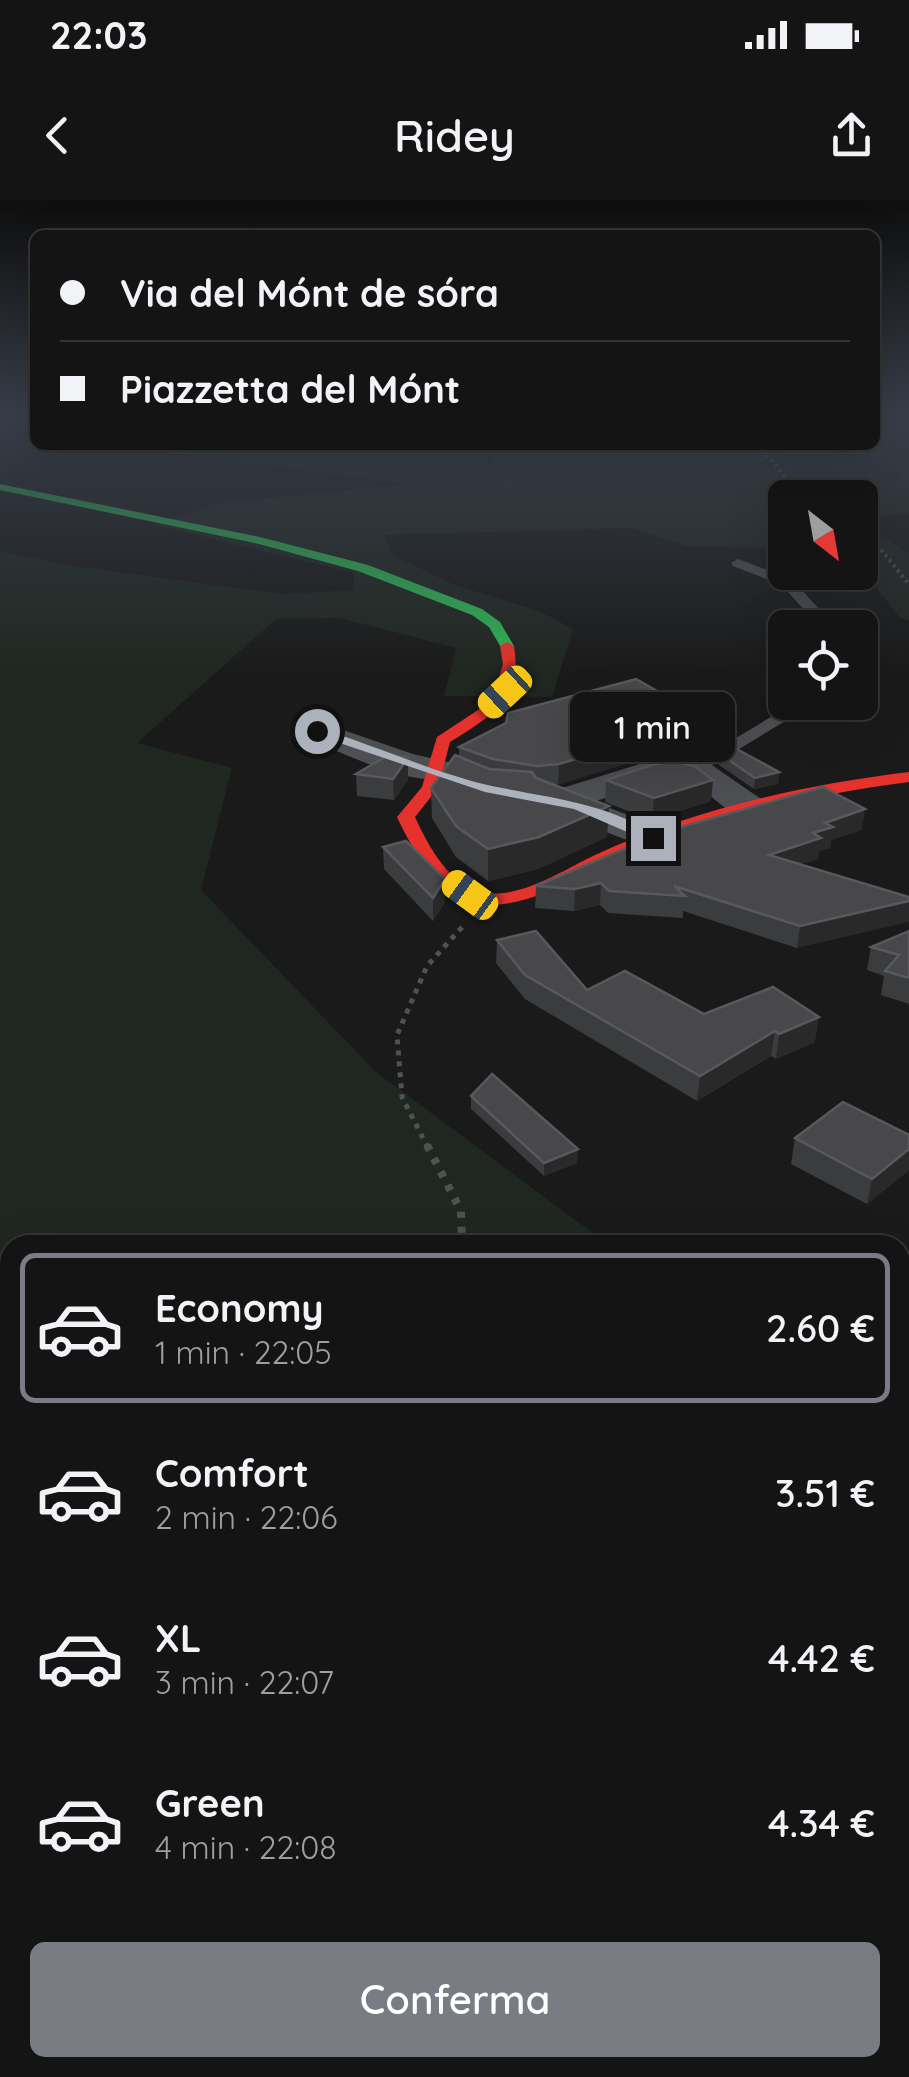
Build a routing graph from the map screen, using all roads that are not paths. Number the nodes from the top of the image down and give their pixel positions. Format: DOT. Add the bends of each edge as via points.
graph roads {
  1 [pos="61,500"];
  2 [pos="738,563"];
  3 [pos="813,610"];
  4 [pos="777,720"];
  5 [pos="317,731"];
  6 [pos="447,767"];
  7 [pos="693,769"];
  8 [pos="909,777"];
  9 [pos="748,807"];
  10 [pos="653,838"];
  1 -- 6 [label="street" via="304,550 482,614 505,638 509,682 480,716 442,740"];
  2 -- 3 [label="lane" via="787,582"];
  4 -- 7 [label="lane"];
  5 -- 6 [label="street" via="403,763"];
  6 -- 10 [label="street" via="406,817 416,843 470,895 510,896"];
  7 -- 9 [label="street"];
  7 -- 10 [label="street" via="656,770 543,797"];
  8 -- 9 [label="street" via="852,782"];
  9 -- 10 [label="street"];
}
